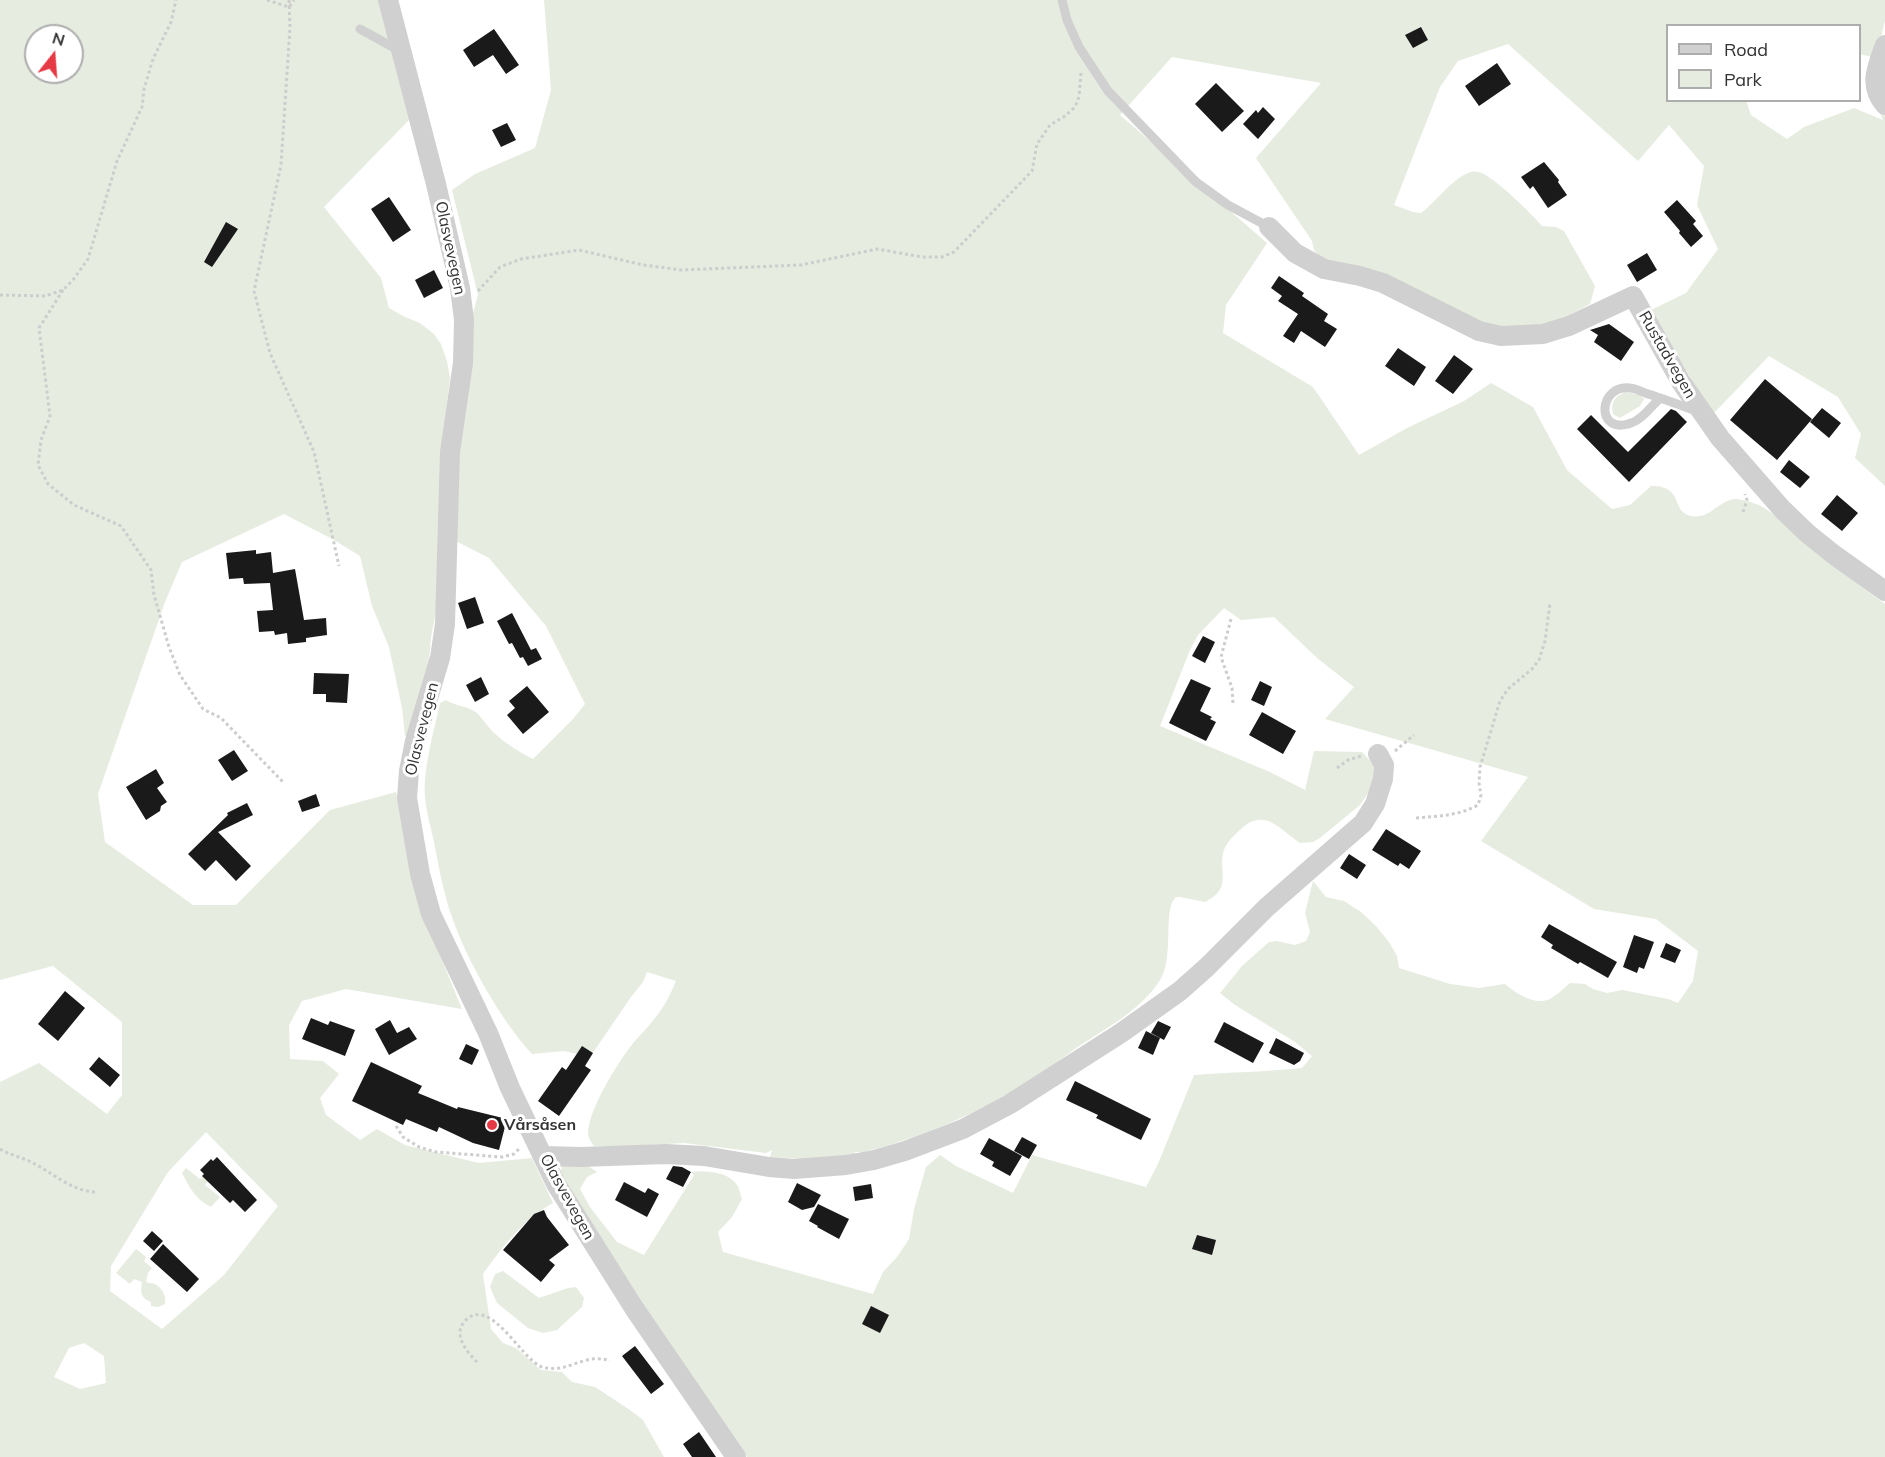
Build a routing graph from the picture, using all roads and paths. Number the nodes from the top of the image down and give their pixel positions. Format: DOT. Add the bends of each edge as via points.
graph roads {
  1 [pos="176,0"];
  2 [pos="267,0"];
  3 [pos="289,0"];
  4 [pos="294,0"];
  5 [pos="388,0"];
  6 [pos="1062,0"];
  7 [pos="289,7"];
  8 [pos="360,29"];
  9 [pos="1885,45"];
  10 [pos="402,52"];
  11 [pos="1092,66"];
  12 [pos="1885,105"];
  13 [pos="1269,227"];
  14 [pos="63,290"];
  15 [pos="0,295"];
  16 [pos="462,308"];
  17 [pos="1660,398"];
  18 [pos="1701,413"];
  19 [pos="339,566"];
  20 [pos="1885,591"];
  21 [pos="1550,603"];
  22 [pos="1232,619"];
  23 [pos="1233,703"];
  24 [pos="1414,735"];
  25 [pos="1378,754"];
  26 [pos="1337,768"];
  27 [pos="283,782"];
  28 [pos="1416,818"];
  29 [pos="396,1126"];
  30 [pos="523,1146"];
  31 [pos="0,1149"];
  32 [pos="543,1156"];
  33 [pos="95,1192"];
  34 [pos="610,1360"];
  35 [pos="477,1362"];
  36 [pos="736,1457"];
  1 -- 14 [label="path" via="171,22 153,59 142,107 117,161 88,259"];
  2 -- 7 [label="path"];
  3 -- 7 [label="path"];
  4 -- 7 [label="path"];
  5 -- 10 [label="street, Olasvevegen"];
  6 -- 11 [label="lane" via="1079,47"];
  7 -- 19 [label="path" via="281,165 254,291 270,353 314,452"];
  8 -- 10 [label="lane"];
  9 -- 12 [label="street" via="1875,82"];
  10 -- 16 [label="street, Olasvevegen"];
  11 -- 13 [label="lane" via="1108,91 1196,182"];
  11 -- 16 [label="path" via="1080,75 1075,107 1050,125 1037,144 1032,171 954,252 942,257 877,249 801,265 682,270 579,250 521,259 500,267"];
  13 -- 18 [label="street, Rustadvegen" via="1294,253 1324,269 1383,284 1479,331 1501,336 1543,334 1633,296"];
  14 -- 15 [label="path" via="45,296"];
  14 -- 27 [label="path" via="39,328 50,416 41,440 38,465 48,484 74,505 121,526 151,570 154,595 180,675 203,709 221,718"];
  16 -- 32 [label="street, Olasvevegen" via="463,363 450,452 445,624 440,658 415,741 407,798 431,914"];
  17 -- 17 [label="lane" via="1630,388 1618,389 1603,408 1606,418 1614,424 1628,424"];
  17 -- 18 [label="lane"];
  18 -- 20 [label="street, Rustadvegen" via="1782,509 1833,554"];
  21 -- 28 [label="path" via="1539,660 1500,701 1480,767 1478,805 1452,815"];
  22 -- 23 [label="path" via="1221,657"];
  24 -- 25 [label="path" via="1394,752"];
  25 -- 26 [label="path" via="1348,760"];
  25 -- 32 [label="street" via="1384,765 1383,779 1375,804 1363,823 1267,907 1207,968 1121,1033 963,1130 874,1160 794,1169 704,1156"];
  29 -- 30 [label="path" via="403,1137 436,1152 502,1157 514,1155"];
  31 -- 33 [label="path" via="30,1161 76,1188"];
  32 -- 36 [label="street, Olasvevegen" via="580,1224"];
  34 -- 35 [label="path" via="589,1359 556,1370 540,1366 482,1314 463,1323 459,1336 464,1349"];
}
